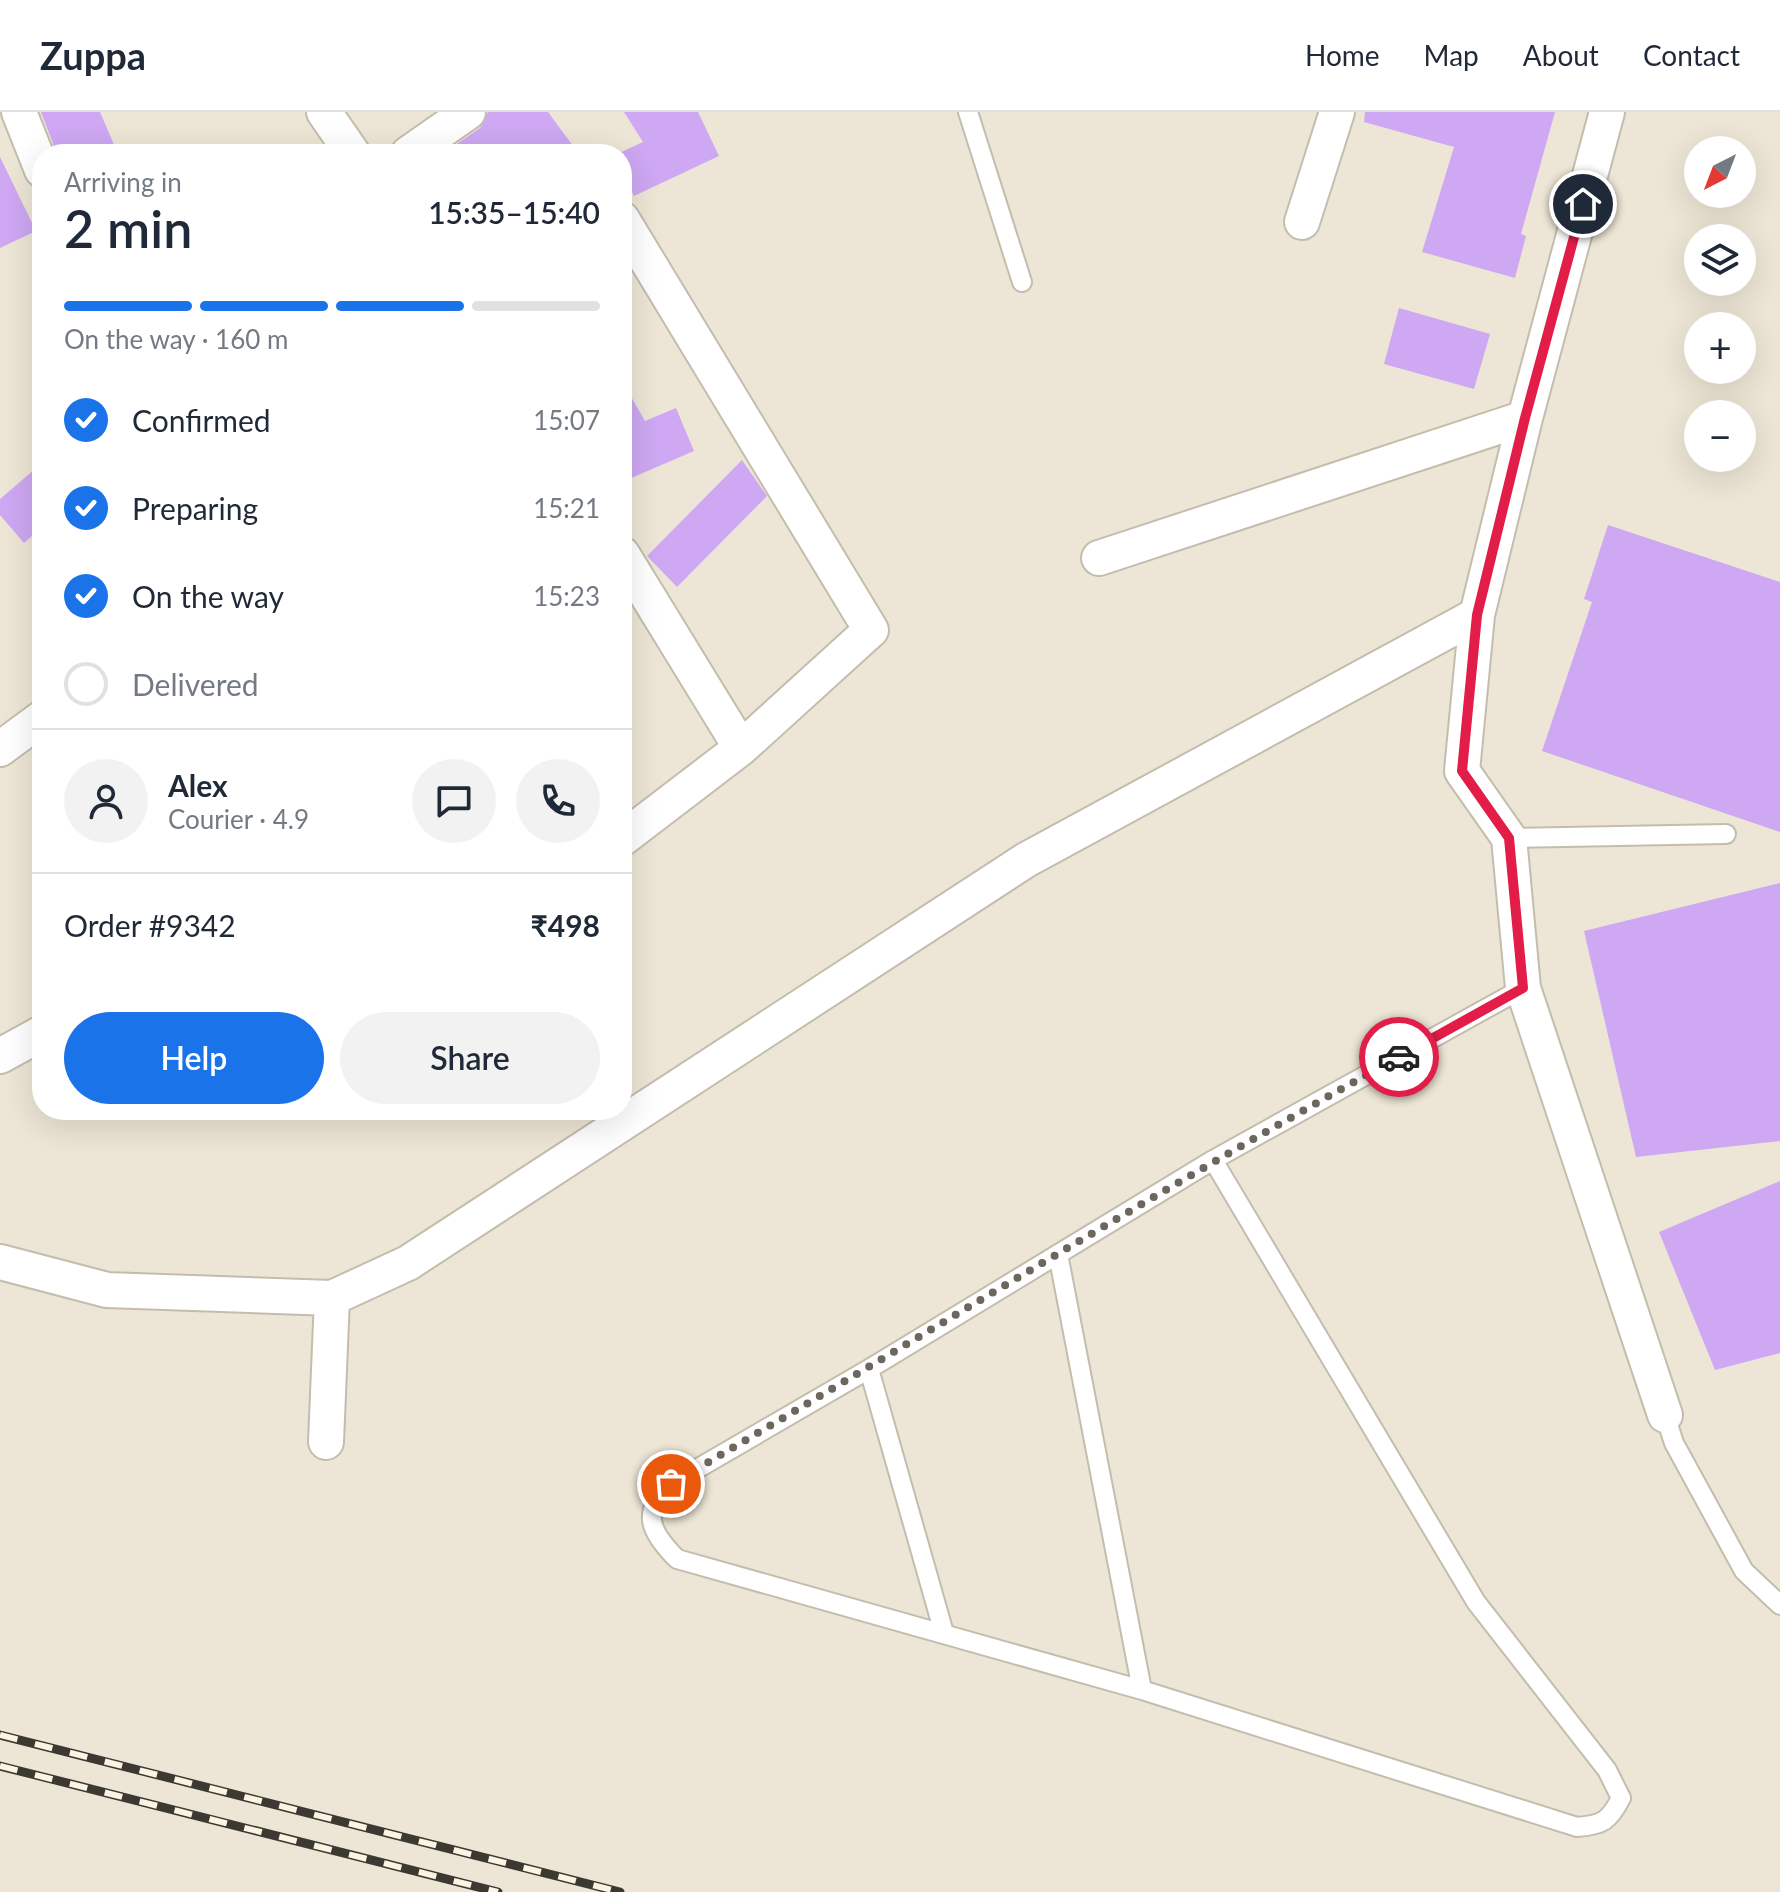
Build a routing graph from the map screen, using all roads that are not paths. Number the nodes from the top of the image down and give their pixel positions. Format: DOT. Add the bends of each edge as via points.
graph roads {
  1 [pos="19,112"];
  2 [pos="324,112"];
  3 [pos="468,112"];
  4 [pos="968,112"];
  5 [pos="1337,112"];
  6 [pos="1607,112"];
  7 [pos="346,144"];
  8 [pos="422,144"];
  9 [pos="32,145"];
  10 [pos="1302,222"];
  11 [pos="632,236"];
  12 [pos="1022,282"];
  13 [pos="1525,418"];
  14 [pos="1099,558"];
  15 [pos="632,570"];
  16 [pos="1477,615"];
  17 [pos="32,725"];
  18 [pos="741,748"];
  19 [pos="0,749"];
  20 [pos="632,831"];
  21 [pos="1726,834"];
  22 [pos="1509,838"];
  23 [pos="1523,988"];
  24 [pos="32,1038"];
  25 [pos="0,1056"];
  26 [pos="632,1117"];
  27 [pos="627,1120"];
  28 [pos="1213,1160"];
  29 [pos="1058,1254"];
  30 [pos="0,1262"];
  31 [pos="332,1298"];
  32 [pos="869,1369"];
  33 [pos="1665,1415"];
  34 [pos="326,1442"];
  35 [pos="1780,1605"];
  36 [pos="944,1633"];
  37 [pos="1142,1690"];
  1 -- 9 [label="street"];
  2 -- 7 [label="street"];
  3 -- 8 [label="street"];
  4 -- 12 [label="lane"];
  5 -- 10 [label="street"];
  6 -- 13 [label="street"];
  11 -- 18 [label="street" via="871,630"];
  13 -- 14 [label="street"];
  13 -- 16 [label="street"];
  15 -- 18 [label="street"];
  16 -- 22 [label="street" via="1462,771"];
  16 -- 26 [label="street" via="1026,860"];
  17 -- 19 [label="street"];
  18 -- 20 [label="street"];
  21 -- 22 [label="lane"];
  22 -- 23 [label="street"];
  23 -- 28 [label="lane"];
  23 -- 33 [label="street"];
  24 -- 25 [label="street"];
  27 -- 31 [label="street" via="408,1263"];
  28 -- 29 [label="lane"];
  28 -- 37 [label="lane" via="1476,1602 1607,1770 1621,1798 1599,1825 1577,1827"];
  29 -- 32 [label="lane"];
  29 -- 37 [label="lane"];
  30 -- 31 [label="street" via="107,1290"];
  31 -- 34 [label="street"];
  32 -- 36 [label="lane"];
  32 -- 36 [label="lane" via="671,1484 651,1510 656,1538 677,1559"];
  33 -- 35 [label="lane" via="1674,1443 1744,1571"];
  36 -- 37 [label="lane"];
}
